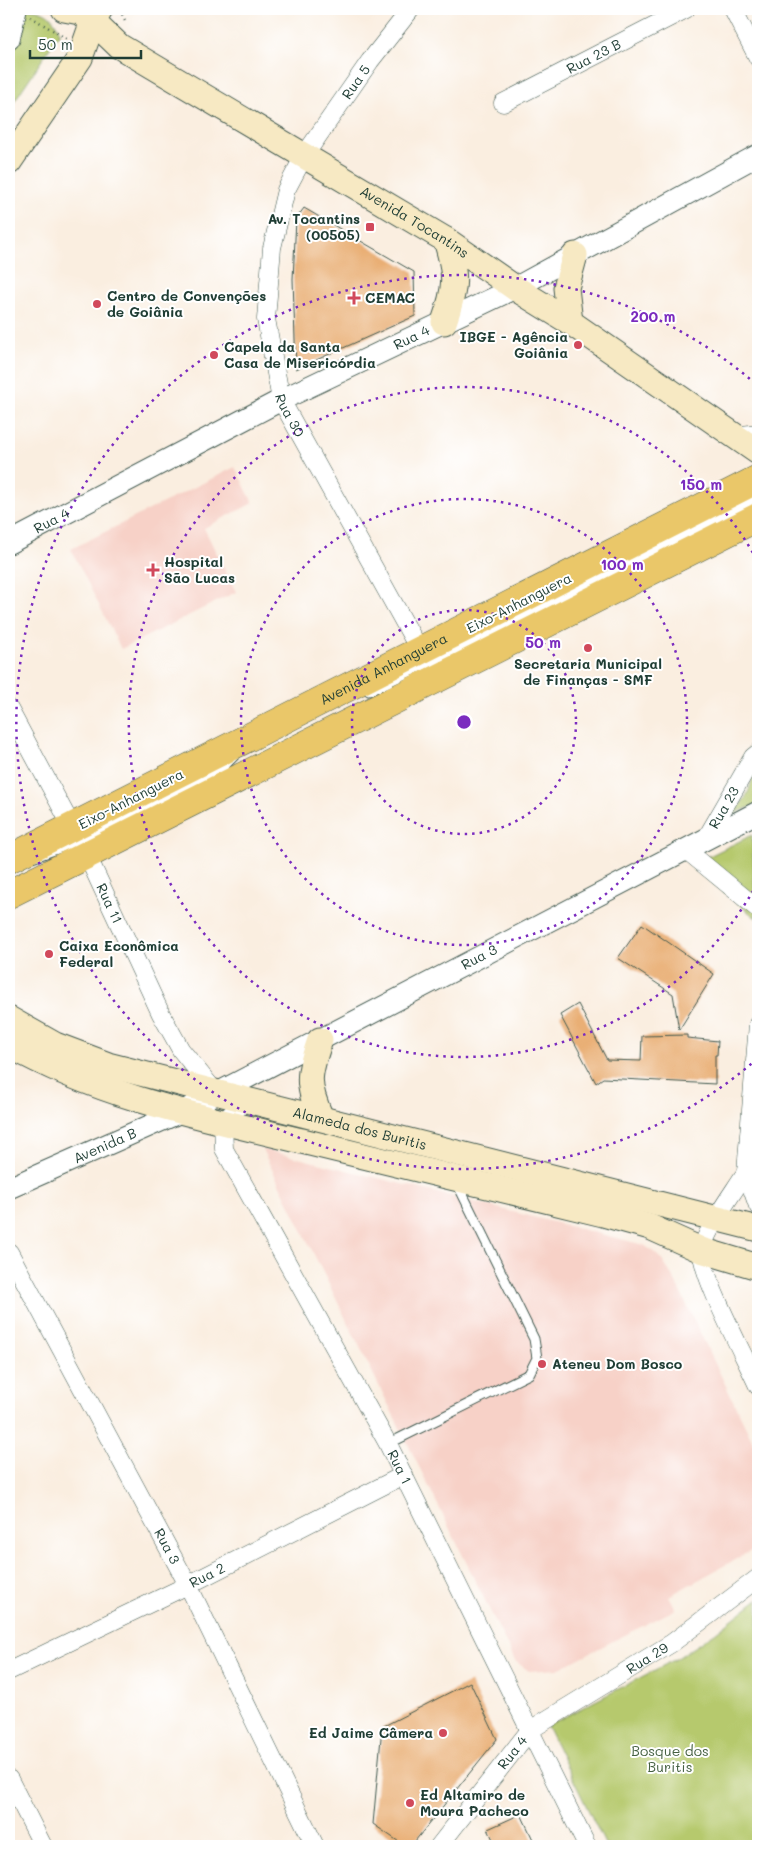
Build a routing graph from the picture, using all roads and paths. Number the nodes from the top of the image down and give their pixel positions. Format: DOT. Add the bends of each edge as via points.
graph roads {
  1 [pos="410,9"];
  2 [pos="686,9"];
  3 [pos="734,9"];
  4 [pos="20,11"];
  5 [pos="84,12"];
  6 [pos="56,33"];
  7 [pos="9,40"];
  8 [pos="758,58"];
  9 [pos="503,103"];
  10 [pos="9,135"];
  11 [pos="304,156"];
  12 [pos="755,161"];
  13 [pos="9,162"];
  14 [pos="446,240"];
  15 [pos="575,255"];
  16 [pos="515,288"];
  17 [pos="444,322"];
  18 [pos="570,322"];
  19 [pos="281,400"];
  20 [pos="746,434"];
  21 [pos="758,452"];
  22 [pos="758,480"];
  23 [pos="758,513"];
  24 [pos="9,543"];
  25 [pos="420,652"];
  26 [pos="362,695"];
  27 [pos="9,709"];
  28 [pos="272,737"];
  29 [pos="758,753"];
  30 [pos="758,812"];
  31 [pos="707,837"];
  32 [pos="77,838"];
  33 [pos="685,849"];
  34 [pos="22,860"];
  35 [pos="9,894"];
  36 [pos="758,909"];
  37 [pos="9,1019"];
  38 [pos="758,1024"];
  39 [pos="320,1040"];
  40 [pos="9,1045"];
  41 [pos="246,1100"];
  42 [pos="200,1102"];
  43 [pos="321,1118"];
  44 [pos="223,1122"];
  45 [pos="746,1172"];
  46 [pos="454,1178"];
  47 [pos="9,1188"];
  48 [pos="758,1206"];
  49 [pos="718,1218"];
  50 [pos="758,1229"];
  51 [pos="701,1250"];
  52 [pos="9,1252"];
  53 [pos="758,1267"];
  54 [pos="758,1386"];
  55 [pos="388,1444"];
  56 [pos="404,1475"];
  57 [pos="758,1578"];
  58 [pos="188,1585"];
  59 [pos="9,1671"];
  60 [pos="530,1730"];
  61 [pos="9,1779"];
  62 [pos="43,1846"];
  63 [pos="315,1846"];
  64 [pos="439,1846"];
  65 [pos="587,1846"];
  1 -- 11 [label="street, Rua 5"];
  2 -- 9 [label="street, Rua 23 B"];
  3 -- 8 [label="street"];
  4 -- 6 [label="path"];
  4 -- 7 [label="street"];
  5 -- 10 [label="main road" via="71,42"];
  5 -- 11 [label="main road, Avenida Tocantins" via="119,46"];
  5 -- 13 [label="main road" via="80,58"];
  11 -- 14 [label="main road, Avenida Tocantins"];
  11 -- 19 [label="street, Rua 30" via="286,190 272,248 266,318"];
  12 -- 15 [label="street, Rua 4"];
  14 -- 16 [label="main road, Avenida Tocantins"];
  14 -- 17 [label="main road" via="454,267 454,296"];
  15 -- 16 [label="street, Rua 4"];
  15 -- 18 [label="main road" via="566,288"];
  16 -- 17 [label="street, Rua 4"];
  16 -- 18 [label="main road, Avenida Tocantins"];
  17 -- 19 [label="street, Rua 4"];
  18 -- 20 [label="main road, Avenida Tocantins"];
  19 -- 24 [label="street, Rua 4"];
  19 -- 25 [label="street, Rua 30"];
  20 -- 21 [label="main road, Avenida Tocantins"];
  22 -- 25 [label="main road, Avenida Anhanguera"];
  23 -- 26 [label="lane, Eixo-Anhanguera"];
  23 -- 32 [label="main road, Avenida Anhanguera"];
  25 -- 32 [label="main road, Avenida Anhanguera"];
  27 -- 32 [label="street, Rua 11"];
  28 -- 32 [label="lane, Eixo-Anhanguera" via="236,754 222,769"];
  29 -- 31 [label="street, Rua 23"];
  30 -- 31 [label="street, Rua 3"];
  31 -- 33 [label="street, Rua 3"];
  32 -- 34 [label="main road, Avenida Anhanguera"];
  32 -- 35 [label="main road, Avenida Anhanguera"];
  32 -- 42 [label="street, Rua 11" via="181,1050"];
  33 -- 36 [label="street"];
  33 -- 39 [label="street, Rua 3"];
  37 -- 42 [label="main road, Alameda dos Buritis" via="55,1045"];
  38 -- 45 [label="street"];
  39 -- 42 [label="street, Rua 3"];
  39 -- 43 [label="main road" via="310,1070 310,1085"];
  40 -- 42 [label="main road, Alameda dos Buritis" via="105,1090"];
  41 -- 42 [label="main road, Alameda dos Buritis"];
  41 -- 43 [label="main road, Alameda dos Buritis"];
  41 -- 44 [label="street"];
  42 -- 44 [label="main road, Alameda dos Buritis"];
  42 -- 47 [label="street, Avenida B"];
  43 -- 49 [label="main road, Alameda dos Buritis"];
  44 -- 46 [label="main road, Alameda dos Buritis"];
  44 -- 55 [label="street, Rua 1" via="224,1149"];
  45 -- 48 [label="street"];
  45 -- 49 [label="street"];
  46 -- 51 [label="main road, Alameda dos Buritis" via="650,1227"];
  46 -- 55 [label="lane" via="534,1339 537,1358 529,1374"];
  49 -- 50 [label="main road, Alameda dos Buritis"];
  49 -- 51 [label="street"];
  51 -- 53 [label="main road, Alameda dos Buritis"];
  51 -- 54 [label="street" via="706,1273"];
  52 -- 58 [label="street, Rua 3"];
  55 -- 56 [label="street, Rua 1"];
  56 -- 58 [label="street, Rua 2"];
  56 -- 60 [label="street, Rua 1"];
  57 -- 60 [label="street, Rua 29" via="672,1643"];
  58 -- 59 [label="street, Rua 2"];
  58 -- 63 [label="street, Rua 3"];
  60 -- 64 [label="street, Rua 4"];
  60 -- 65 [label="street, Rua 1"];
  61 -- 62 [label="street"];
}
